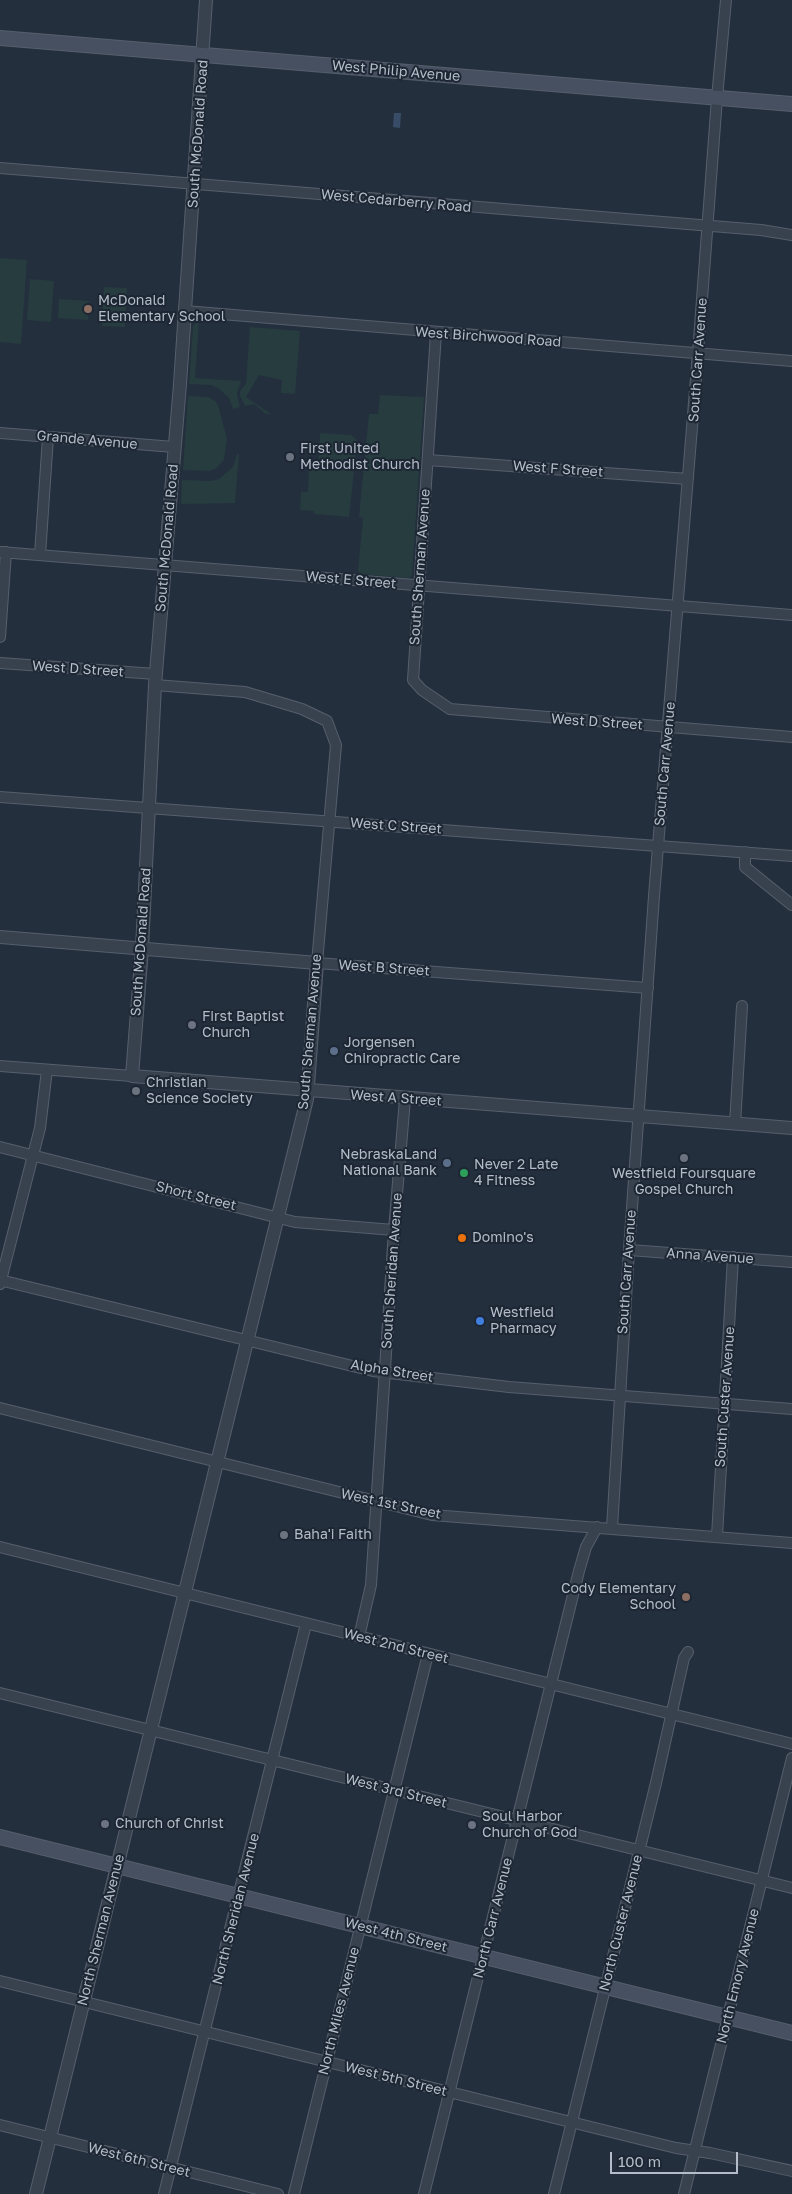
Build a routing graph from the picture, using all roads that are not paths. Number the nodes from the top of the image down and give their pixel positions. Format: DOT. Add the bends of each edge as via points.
graph roads {
  1 [pos="206,0"];
  2 [pos="726,0"];
  3 [pos="0,38"];
  4 [pos="204,55"];
  5 [pos="717,98"];
  6 [pos="792,104"];
  7 [pos="0,168"];
  8 [pos="194,185"];
  9 [pos="708,226"];
  10 [pos="792,235"];
  11 [pos="185,311"];
  12 [pos="436,333"];
  13 [pos="698,353"];
  14 [pos="792,361"];
  15 [pos="0,433"];
  16 [pos="48,437"];
  17 [pos="174,447"];
  18 [pos="428,460"];
  19 [pos="688,479"];
  20 [pos="3,552"];
  21 [pos="40,555"];
  22 [pos="165,565"];
  23 [pos="419,586"];
  24 [pos="678,606"];
  25 [pos="792,614"];
  26 [pos="0,637"];
  27 [pos="0,664"];
  28 [pos="156,679"];
  29 [pos="413,680"];
  30 [pos="320,718"];
  31 [pos="668,727"];
  32 [pos="792,737"];
  33 [pos="0,797"];
  34 [pos="149,807"];
  35 [pos="329,820"];
  36 [pos="658,846"];
  37 [pos="745,852"];
  38 [pos="792,856"];
  39 [pos="792,905"];
  40 [pos="0,936"];
  41 [pos="142,948"];
  42 [pos="317,963"];
  43 [pos="648,988"];
  44 [pos="742,1006"];
  45 [pos="0,1066"];
  46 [pos="47,1070"];
  47 [pos="132,1076"];
  48 [pos="307,1091"];
  49 [pos="405,1099"];
  50 [pos="638,1117"];
  51 [pos="735,1124"];
  52 [pos="792,1128"];
  53 [pos="0,1147"];
  54 [pos="32,1155"];
  55 [pos="277,1217"];
  56 [pos="394,1230"];
  57 [pos="628,1250"];
  58 [pos="733,1257"];
  59 [pos="792,1262"];
  60 [pos="0,1281"];
  61 [pos="246,1340"];
  62 [pos="385,1372"];
  63 [pos="620,1396"];
  64 [pos="725,1404"];
  65 [pos="0,1408"];
  66 [pos="792,1409"];
  67 [pos="217,1462"];
  68 [pos="377,1502"];
  69 [pos="597,1527"];
  70 [pos="612,1528"];
  71 [pos="717,1536"];
  72 [pos="792,1542"];
  73 [pos="0,1547"];
  74 [pos="183,1593"];
  75 [pos="306,1624"];
  76 [pos="359,1637"];
  77 [pos="688,1652"];
  78 [pos="428,1654"];
  79 [pos="552,1685"];
  80 [pos="0,1693"];
  81 [pos="673,1714"];
  82 [pos="149,1730"];
  83 [pos="792,1744"];
  84 [pos="792,1758"];
  85 [pos="272,1761"];
  86 [pos="394,1791"];
  87 [pos="518,1821"];
  88 [pos="0,1837"];
  89 [pos="639,1850"];
  90 [pos="117,1866"];
  91 [pos="762,1881"];
  92 [pos="792,1888"];
  93 [pos="239,1897"];
  94 [pos="360,1927"];
  95 [pos="484,1957"];
  96 [pos="0,1981"];
  97 [pos="605,1987"];
  98 [pos="83,2002"];
  99 [pos="728,2017"];
  100 [pos="205,2032"];
  101 [pos="792,2033"];
  102 [pos="327,2062"];
  103 [pos="450,2092"];
  104 [pos="572,2122"];
  105 [pos="0,2125"];
  106 [pos="50,2137"];
  107 [pos="695,2151"];
  108 [pos="171,2168"];
  109 [pos="792,2171"];
  110 [pos="36,2194"];
  111 [pos="164,2194"];
  112 [pos="278,2194"];
  113 [pos="294,2194"];
  114 [pos="424,2194"];
  115 [pos="554,2194"];
  116 [pos="684,2194"];
  1 -- 4 [label="street, South McDonald Road"];
  2 -- 5 [label="street, South Carr Avenue"];
  3 -- 4 [label="main road, West Philip Avenue"];
  4 -- 5 [label="main road, West Philip Avenue"];
  4 -- 8 [label="street, South McDonald Road"];
  5 -- 6 [label="main road, West Philip Avenue"];
  5 -- 9 [label="street, South Carr Avenue"];
  7 -- 8 [label="street, West Cedarberry Road"];
  8 -- 9 [label="street, West Cedarberry Road"];
  8 -- 11 [label="street, South McDonald Road"];
  9 -- 10 [label="street, West Cedarberry Road"];
  9 -- 13 [label="street, South Carr Avenue"];
  11 -- 12 [label="street, West Birchwood Road"];
  11 -- 17 [label="street, South McDonald Road"];
  12 -- 13 [label="street, West Birchwood Road"];
  12 -- 18 [label="street, South Sherman Avenue"];
  13 -- 14 [label="street, West Birchwood Road"];
  13 -- 19 [label="street, South Carr Avenue"];
  15 -- 16 [label="street, Grande Avenue"];
  16 -- 17 [label="street, Grande Avenue"];
  16 -- 21 [label="street"];
  17 -- 22 [label="street, South McDonald Road"];
  18 -- 19 [label="street, West F Street"];
  18 -- 23 [label="street, South Sherman Avenue"];
  19 -- 24 [label="street, South Carr Avenue"];
  20 -- 21 [label="street, West E Street"];
  20 -- 26 [label="street"];
  21 -- 22 [label="street, West E Street"];
  22 -- 23 [label="street, West E Street"];
  22 -- 28 [label="street, South McDonald Road"];
  23 -- 24 [label="street, West E Street"];
  23 -- 29 [label="street, South Sherman Avenue"];
  24 -- 25 [label="street, West E Street"];
  24 -- 31 [label="street, South Carr Avenue"];
  27 -- 28 [label="street, West D Street"];
  28 -- 30 [label="street, West D Street" via="245,692 302,709"];
  28 -- 34 [label="street, South McDonald Road"];
  29 -- 31 [label="street, West D Street" via="450,709"];
  30 -- 35 [label="street, South Sherman Avenue" via="327,721 336,745"];
  31 -- 32 [label="street, West D Street"];
  31 -- 36 [label="street, South Carr Avenue"];
  33 -- 34 [label="street, West C Street"];
  34 -- 35 [label="street, West C Street"];
  34 -- 41 [label="street, South McDonald Road"];
  35 -- 36 [label="street, West C Street"];
  35 -- 42 [label="street, South Sherman Avenue"];
  36 -- 37 [label="street, West C Street"];
  36 -- 43 [label="street, South Carr Avenue"];
  37 -- 38 [label="street, West C Street"];
  37 -- 39 [label="street" via="745,867"];
  40 -- 41 [label="street, West B Street"];
  41 -- 42 [label="street, West B Street"];
  41 -- 47 [label="street, South McDonald Road"];
  42 -- 43 [label="street, West B Street"];
  42 -- 48 [label="street, South Sherman Avenue"];
  43 -- 50 [label="street, South Carr Avenue"];
  44 -- 51 [label="street"];
  45 -- 46 [label="street, West A Street"];
  46 -- 47 [label="street, West A Street"];
  46 -- 54 [label="street" via="40,1128"];
  47 -- 48 [label="street, West A Street"];
  48 -- 49 [label="street, West A Street"];
  48 -- 55 [label="street, South Sherman Avenue"];
  49 -- 50 [label="street, West A Street"];
  49 -- 56 [label="street, South Sheridan Avenue"];
  50 -- 51 [label="street, West A Street"];
  50 -- 57 [label="street, South Carr Avenue"];
  51 -- 52 [label="street, West A Street"];
  53 -- 54 [label="street, Short Street"];
  54 -- 55 [label="street, Short Street"];
  54 -- 60 [label="street"];
  55 -- 56 [label="street, Short Street" via="337,1227"];
  55 -- 61 [label="street, South Sherman Avenue"];
  56 -- 62 [label="street, South Sheridan Avenue"];
  57 -- 58 [label="street, Anna Avenue"];
  57 -- 63 [label="street, South Carr Avenue"];
  58 -- 59 [label="street, Anna Avenue"];
  58 -- 64 [label="street, South Custer Avenue"];
  60 -- 61 [label="street, Alpha Street"];
  61 -- 62 [label="street, Alpha Street"];
  61 -- 67 [label="street, South Sherman Avenue"];
  62 -- 63 [label="street, Alpha Street"];
  62 -- 68 [label="street, South Sheridan Avenue"];
  63 -- 64 [label="street, Alpha Street"];
  63 -- 70 [label="street, South Carr Avenue"];
  64 -- 66 [label="street, Alpha Street"];
  64 -- 71 [label="street, South Custer Avenue"];
  65 -- 67 [label="street, West 1st Street"];
  67 -- 68 [label="street, West 1st Street"];
  67 -- 74 [label="street, North Sherman Avenue"];
  68 -- 69 [label="street, West 1st Street" via="432,1515"];
  68 -- 76 [label="street" via="371,1585"];
  69 -- 70 [label="street, West 1st Street"];
  69 -- 79 [label="street, North Carr Avenue" via="586,1547 579,1571"];
  70 -- 71 [label="street, West 1st Street"];
  71 -- 72 [label="street, West 1st Street"];
  73 -- 74 [label="street, West 2nd Street"];
  74 -- 75 [label="street, West 2nd Street"];
  74 -- 82 [label="street, North Sherman Avenue"];
  75 -- 76 [label="street, West 2nd Street"];
  75 -- 85 [label="street, North Sheridan Avenue"];
  76 -- 78 [label="street, West 2nd Street"];
  77 -- 81 [label="street, North Custer Avenue"];
  78 -- 79 [label="street, West 2nd Street"];
  78 -- 86 [label="street, North Miles Avenue"];
  79 -- 81 [label="street, West 2nd Street"];
  79 -- 87 [label="street, North Carr Avenue"];
  80 -- 82 [label="street, West 3rd Street"];
  81 -- 83 [label="street, West 2nd Street"];
  81 -- 89 [label="street, North Custer Avenue"];
  82 -- 85 [label="street, West 3rd Street"];
  82 -- 90 [label="street, North Sherman Avenue"];
  84 -- 91 [label="street, North Emory Avenue"];
  85 -- 86 [label="street, West 3rd Street"];
  85 -- 93 [label="street, North Sheridan Avenue"];
  86 -- 87 [label="street, West 3rd Street"];
  86 -- 94 [label="street, North Miles Avenue"];
  87 -- 89 [label="street, West 3rd Street"];
  87 -- 95 [label="street, North Carr Avenue"];
  88 -- 90 [label="main road, West 4th Street"];
  89 -- 91 [label="street, West 3rd Street"];
  89 -- 97 [label="street, North Custer Avenue"];
  90 -- 93 [label="main road, West 4th Street"];
  90 -- 98 [label="street, North Sherman Avenue"];
  91 -- 92 [label="street, West 3rd Street"];
  91 -- 99 [label="street, North Emory Avenue"];
  93 -- 94 [label="main road, West 4th Street"];
  93 -- 100 [label="street, North Sheridan Avenue"];
  94 -- 95 [label="main road, West 4th Street"];
  94 -- 102 [label="street, North Miles Avenue"];
  95 -- 97 [label="main road, West 4th Street"];
  95 -- 103 [label="street, North Carr Avenue"];
  96 -- 98 [label="street, West 5th Street"];
  97 -- 99 [label="main road, West 4th Street"];
  97 -- 104 [label="street, North Custer Avenue"];
  98 -- 100 [label="street, West 5th Street"];
  98 -- 106 [label="street, North Sherman Avenue"];
  99 -- 101 [label="main road, West 4th Street"];
  99 -- 107 [label="street, North Emory Avenue"];
  100 -- 102 [label="street, West 5th Street"];
  100 -- 108 [label="street, North Sheridan Avenue"];
  102 -- 103 [label="street, West 5th Street"];
  102 -- 113 [label="street, North Miles Avenue"];
  103 -- 104 [label="street, West 5th Street"];
  103 -- 114 [label="street, North Carr Avenue"];
  104 -- 107 [label="street, West 5th Street"];
  104 -- 115 [label="street, North Custer Avenue"];
  105 -- 106 [label="street, West 6th Street"];
  106 -- 108 [label="street, West 6th Street"];
  106 -- 110 [label="street, North Sherman Avenue"];
  107 -- 109 [label="street, West 5th Street"];
  107 -- 116 [label="street, North Emory Avenue"];
  108 -- 111 [label="street, North Sheridan Avenue"];
  108 -- 112 [label="street, West 6th Street"];
}
